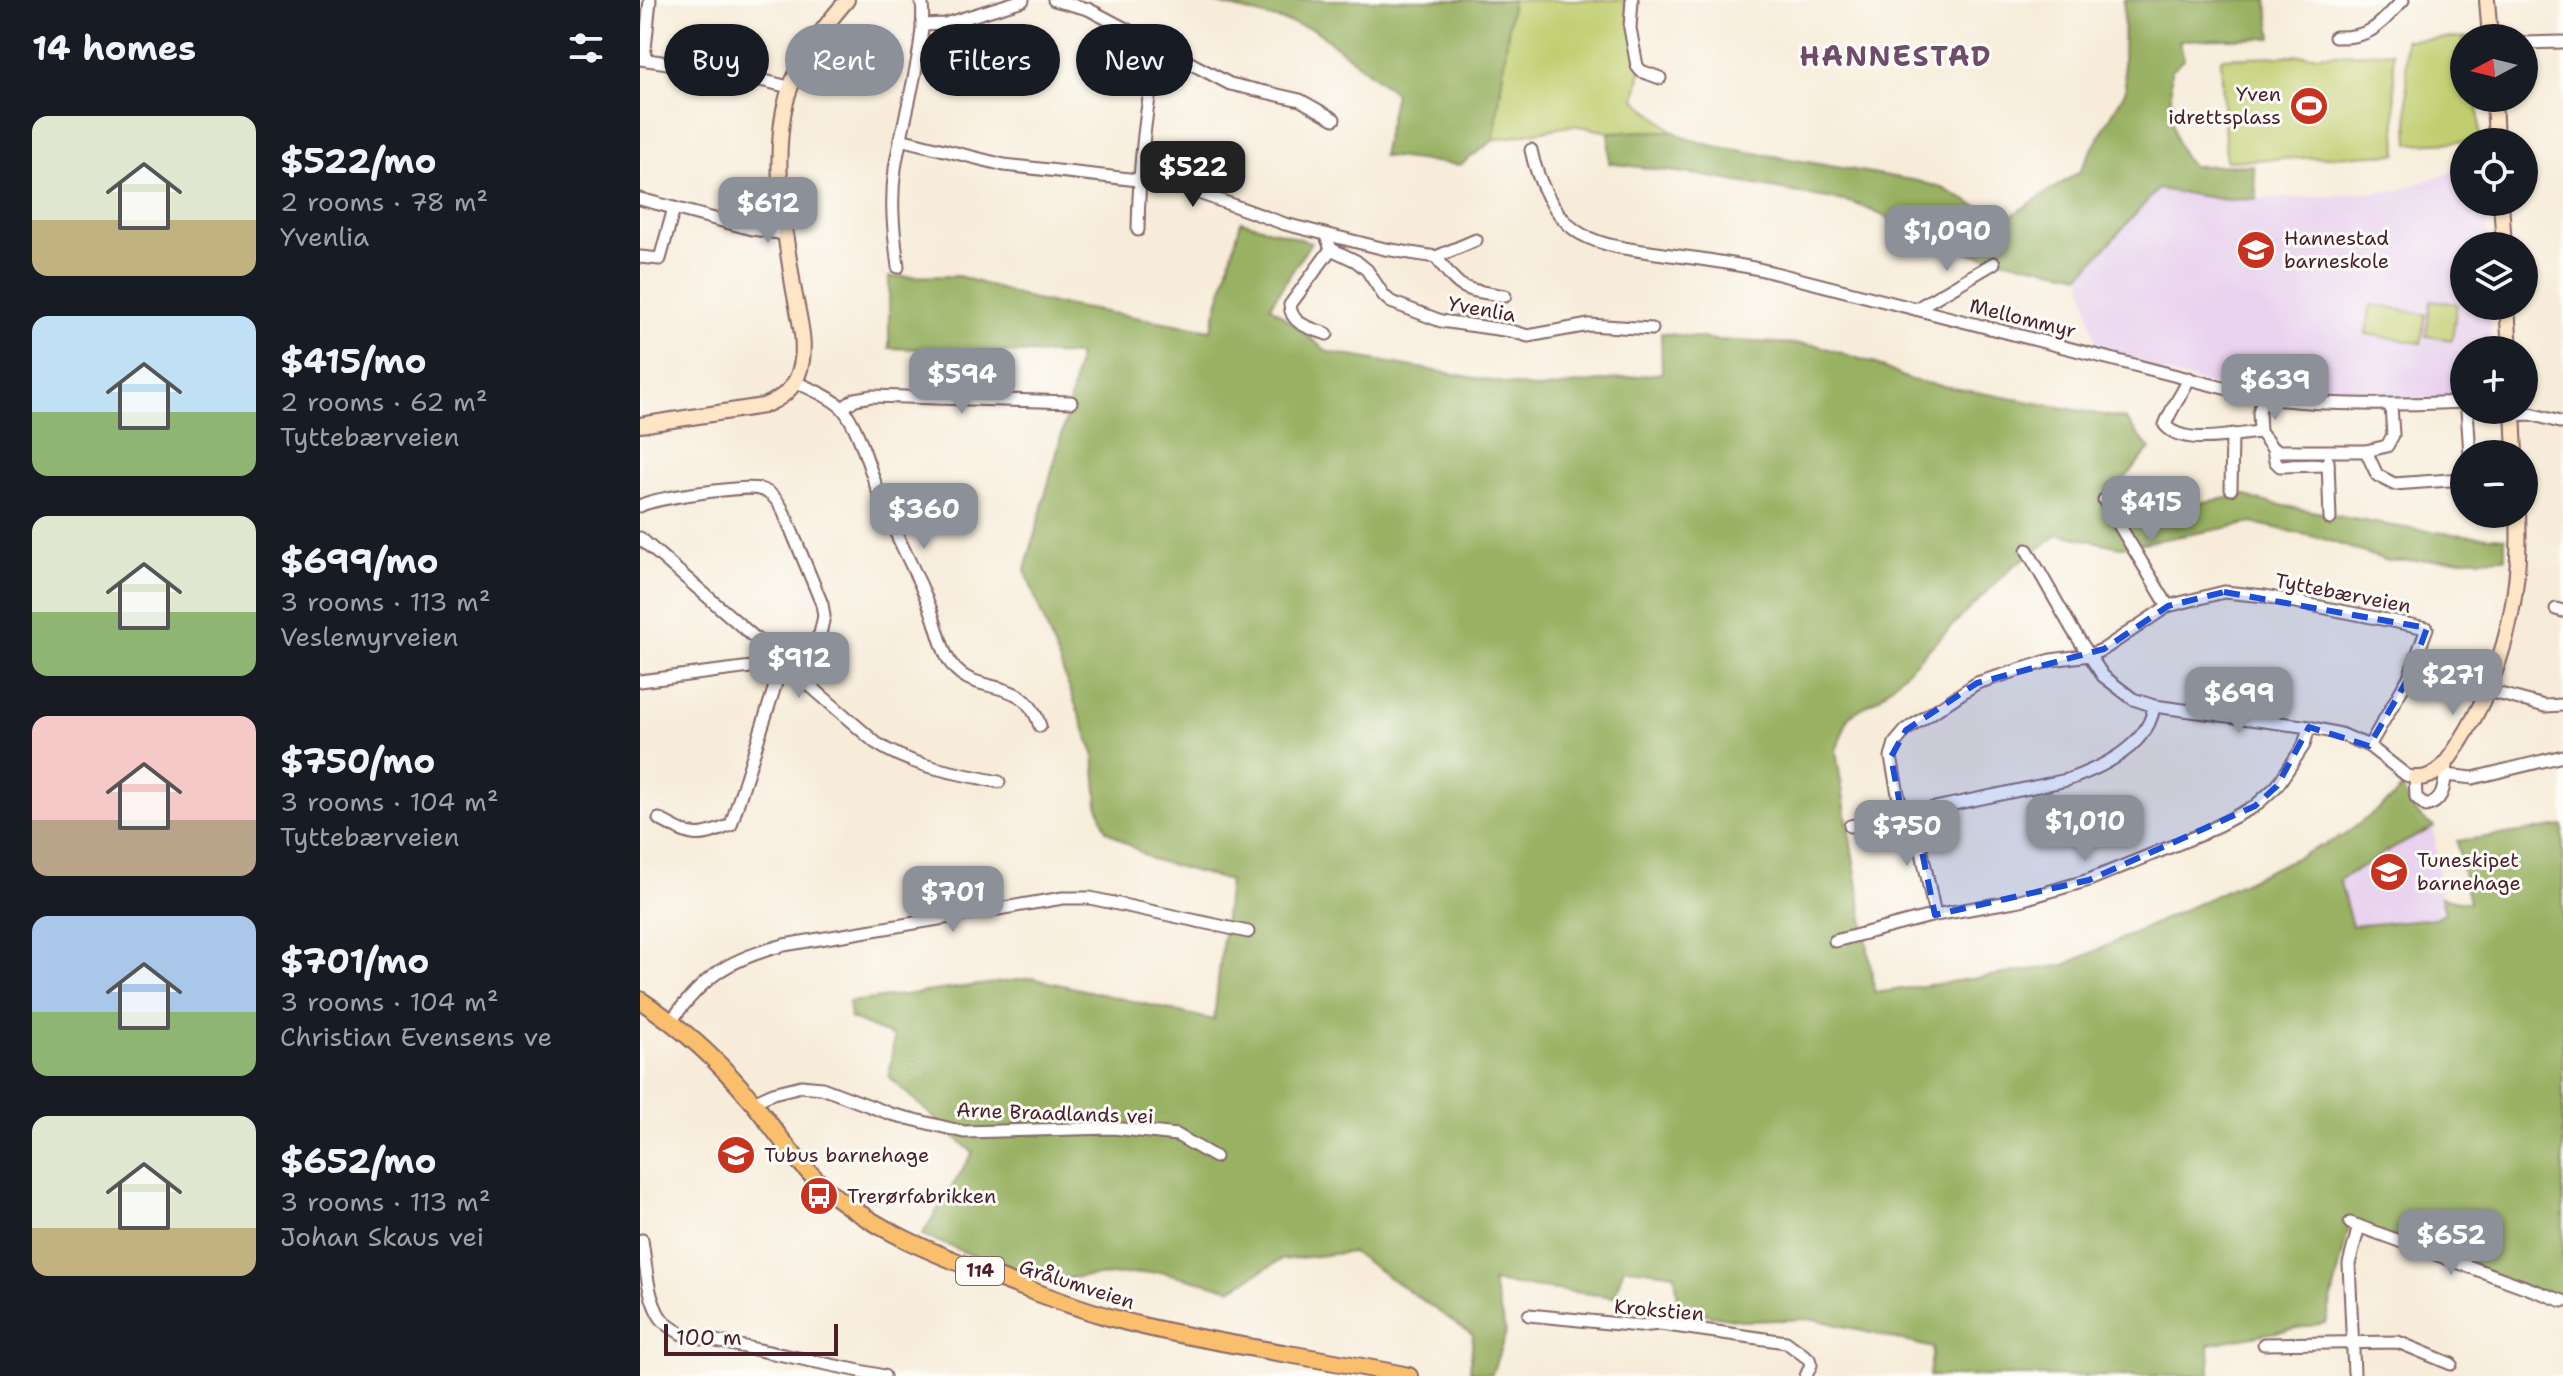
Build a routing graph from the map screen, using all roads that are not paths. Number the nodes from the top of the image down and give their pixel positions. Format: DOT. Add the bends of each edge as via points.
graph roads {
  1 [pos="650,0"];
  2 [pos="847,0"];
  3 [pos="921,0"];
  4 [pos="1023,0"];
  5 [pos="1054,0"];
  6 [pos="1632,0"];
  7 [pos="2403,0"];
  8 [pos="2487,0"];
  9 [pos="826,24"];
  10 [pos="922,24"];
  11 [pos="945,24"];
  12 [pos="1117,24"];
  13 [pos="2489,24"];
  14 [pos="920,35"];
  15 [pos="2335,37"];
  16 [pos="2563,42"];
  17 [pos="2538,43"];
  18 [pos="642,59"];
  19 [pos="1193,64"];
  20 [pos="1660,78"];
  21 [pos="785,86"];
  22 [pos="787,96"];
  23 [pos="1148,96"];
  24 [pos="1334,119"];
  25 [pos="900,139"];
  26 [pos="1531,150"];
  27 [pos="1140,179"];
  28 [pos="640,199"];
  29 [pos="674,208"];
  30 [pos="1138,230"];
  31 [pos="785,234"];
  32 [pos="1326,236"];
  33 [pos="1476,240"];
  34 [pos="1331,249"];
  35 [pos="640,257"];
  36 [pos="1436,257"];
  37 [pos="1994,263"];
  38 [pos="898,267"];
  39 [pos="1505,296"];
  40 [pos="1916,309"];
  41 [pos="1652,329"];
  42 [pos="1327,334"];
  43 [pos="2189,378"];
  44 [pos="795,382"];
  45 [pos="2263,398"];
  46 [pos="1071,402"];
  47 [pos="2450,403"];
  48 [pos="2391,406"];
  49 [pos="843,408"];
  50 [pos="2538,416"];
  51 [pos="2563,423"];
  52 [pos="640,425"];
  53 [pos="2260,432"];
  54 [pos="2232,434"];
  55 [pos="2366,451"];
  56 [pos="2328,459"];
  57 [pos="2450,480"];
  58 [pos="2231,489"];
  59 [pos="2104,500"];
  60 [pos="640,506"];
  61 [pos="2330,519"];
  62 [pos="2518,528"];
  63 [pos="640,538"];
  64 [pos="2027,550"];
  65 [pos="2168,606"];
  66 [pos="2090,655"];
  67 [pos="782,664"];
  68 [pos="640,681"];
  69 [pos="2489,691"];
  70 [pos="2563,705"];
  71 [pos="2154,706"];
  72 [pos="1040,726"];
  73 [pos="2309,727"];
  74 [pos="2369,746"];
  75 [pos="2563,756"];
  76 [pos="2447,768"];
  77 [pos="2415,778"];
  78 [pos="999,782"];
  79 [pos="1908,814"];
  80 [pos="659,819"];
  81 [pos="1850,826"];
  82 [pos="1935,915"];
  83 [pos="1248,932"];
  84 [pos="1835,941"];
  85 [pos="640,1000"];
  86 [pos="671,1021"];
  87 [pos="753,1102"];
  88 [pos="1215,1157"];
  89 [pos="642,1240"];
  90 [pos="2563,1301"];
  91 [pos="1529,1315"];
  92 [pos="2352,1342"];
  93 [pos="2264,1344"];
  94 [pos="2451,1364"];
  95 [pos="2354,1373"];
  96 [pos="884,1376"];
  97 [pos="1409,1376"];
  98 [pos="1806,1376"];
  1 -- 18 [label="street"];
  2 -- 9 [label="street"];
  3 -- 10 [label="street"];
  4 -- 11 [label="street"];
  5 -- 12 [label="street"];
  6 -- 20 [label="street" via="1630,28 1637,66"];
  7 -- 15 [label="street" via="2374,30"];
  8 -- 13 [label="street"];
  14 -- 25 [label="street"];
  16 -- 17 [label="street"];
  18 -- 21 [label="street"];
  19 -- 24 [label="street" via="1230,84 1300,100"];
  22 -- 31 [label="street" via="779,157"];
  23 -- 27 [label="street"];
  25 -- 27 [label="street" via="1004,165"];
  25 -- 38 [label="street" via="892,196"];
  26 -- 40 [label="street, Mellommyr" via="1545,190 1579,233 1618,247 1726,262"];
  27 -- 30 [label="street"];
  27 -- 32 [label="street" via="1174,184"];
  28 -- 29 [label="street"];
  29 -- 31 [label="street"];
  29 -- 35 [label="street" via="660,259"];
  31 -- 44 [label="street" via="802,346"];
  32 -- 34 [label="street"];
  32 -- 36 [label="street"];
  33 -- 36 [label="street"];
  34 -- 41 [label="street, Yvenlia" via="1367,270 1391,302 1441,321 1528,336 1589,325"];
  34 -- 42 [label="street" via="1289,310 1295,321"];
  36 -- 39 [label="street, Yvenlia" via="1461,287"];
  37 -- 40 [label="street"];
  40 -- 43 [label="street, Mellommyr"];
  43 -- 45 [label="street, Mellommyr"];
  43 -- 54 [label="street" via="2172,405 2168,429 2193,438"];
  44 -- 49 [label="street"];
  44 -- 52 [label="street" via="781,398 763,406"];
  45 -- 48 [label="street, Mellommyr"];
  45 -- 53 [label="street"];
  46 -- 49 [label="street" via="872,396"];
  47 -- 48 [label="street, Mellommyr"];
  48 -- 55 [label="street" via="2391,441"];
  49 -- 72 [label="street" via="949,661 977,683 1027,700"];
  50 -- 51 [label="street"];
  53 -- 54 [label="street"];
  53 -- 56 [label="street" via="2280,466"];
  54 -- 58 [label="street"];
  55 -- 56 [label="street"];
  55 -- 57 [label="street" via="2377,475 2394,484"];
  56 -- 61 [label="street"];
  59 -- 65 [label="street"];
  60 -- 67 [label="street" via="754,488 774,497 824,616 817,639"];
  62 -- 69 [label="street" via="2514,606"];
  63 -- 67 [label="street"];
  64 -- 66 [label="street"];
  65 -- 66 [label="street, Tyttebærveien"];
  65 -- 74 [label="street, Tyttebærveien" via="2224,592 2427,628 2409,677"];
  66 -- 71 [label="street" via="2116,688"];
  66 -- 79 [label="street, Tyttebærveien" via="2051,660 1977,683 1906,730 1891,757"];
  67 -- 68 [label="street"];
  67 -- 78 [label="street" via="892,754"];
  67 -- 80 [label="street" via="731,825 691,836"];
  69 -- 70 [label="street" via="2545,706"];
  69 -- 76 [label="street"];
  71 -- 73 [label="street"];
  71 -- 79 [label="street" via="2146,730 2096,769"];
  73 -- 74 [label="street"];
  73 -- 82 [label="street" via="2304,745 2277,786 2255,806 2202,834 2089,880 2020,900"];
  74 -- 77 [label="street"];
  75 -- 76 [label="street" via="2473,778"];
  76 -- 77 [label="street"];
  76 -- 77 [label="street" via="2442,794 2429,806 2416,797"];
  79 -- 81 [label="street"];
  79 -- 82 [label="street, Tyttebærveien"];
  82 -- 84 [label="street"];
  83 -- 86 [label="street" via="1090,898 1063,898 754,953 705,980"];
  85 -- 86 [label="main road, Grålumveien / 114"];
  86 -- 87 [label="main road, Grålumveien / 114"];
  87 -- 88 [label="street, Arne Braadlands vei" via="801,1086 822,1088 891,1114 964,1132 1113,1128 1177,1135"];
  87 -- 97 [label="main road, Grålumveien / 114" via="820,1184 918,1247 1146,1327"];
  89 -- 96 [label="street" via="660,1315 682,1334"];
  90 -- 92 [label="street" via="2354,1225 2349,1264"];
  91 -- 98 [label="street, Krokstien" via="1660,1324 1786,1342 1809,1359"];
  92 -- 93 [label="street"];
  92 -- 94 [label="street" via="2398,1342"];
  92 -- 95 [label="street"];
}
